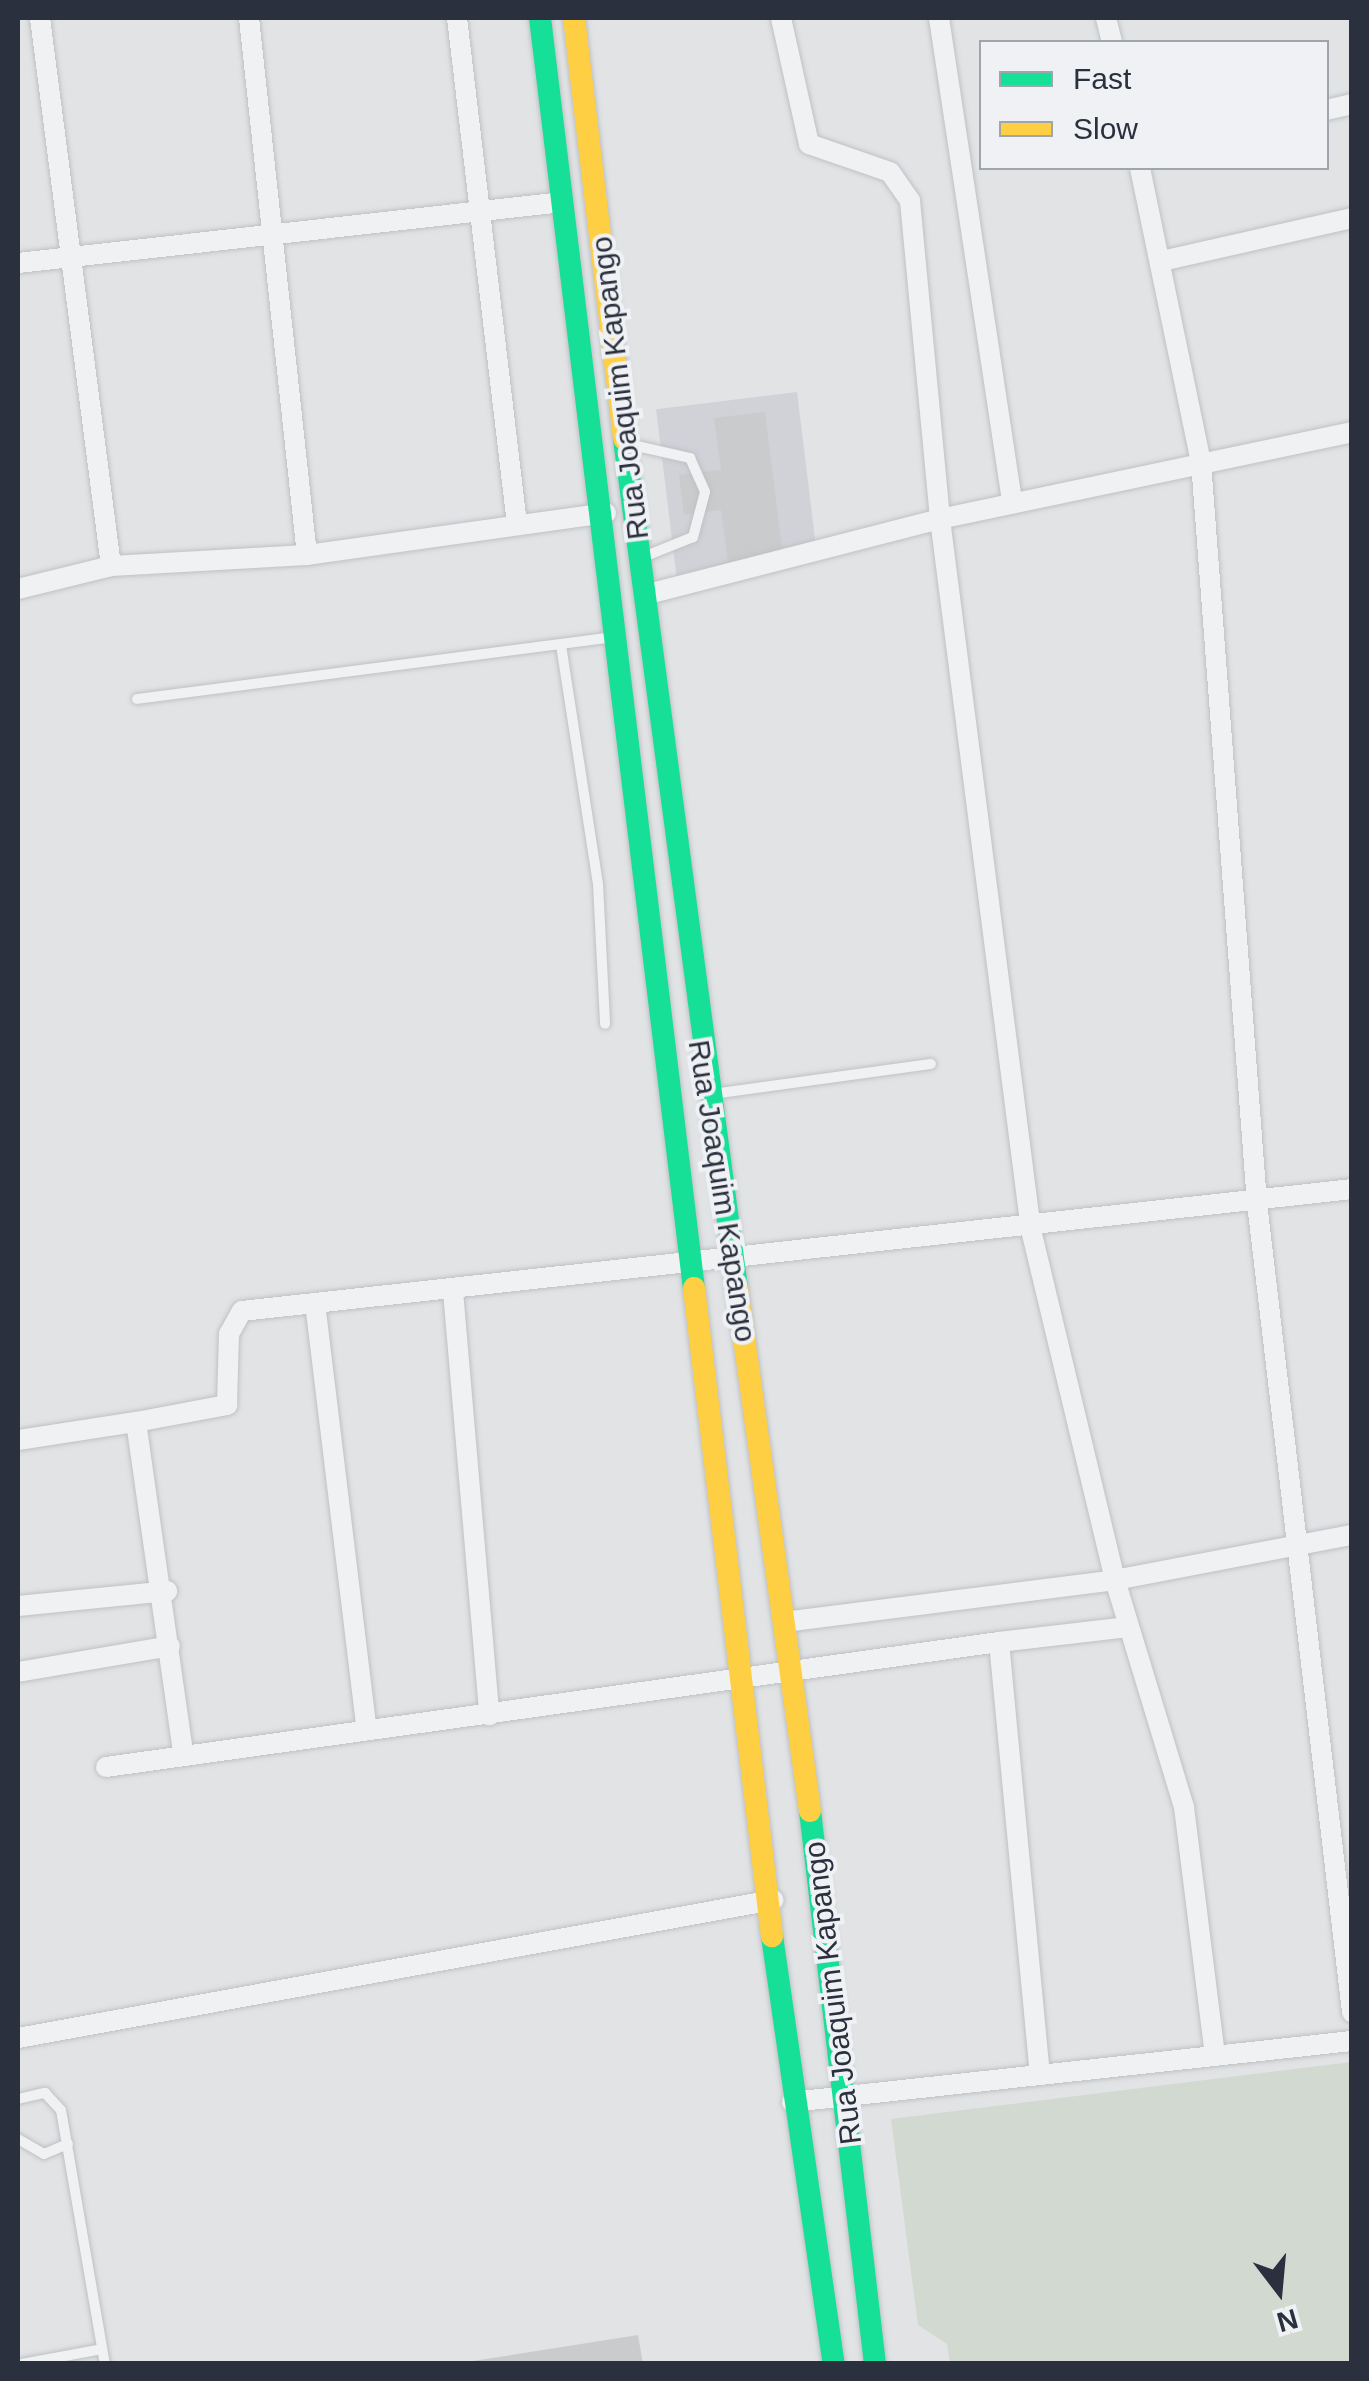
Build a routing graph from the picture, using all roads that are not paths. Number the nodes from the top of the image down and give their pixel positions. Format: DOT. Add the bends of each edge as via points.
graph roads {
  1 [pos="40,18"];
  2 [pos="249,18"];
  3 [pos="457,18"];
  4 [pos="540,18"];
  5 [pos="574,18"];
  6 [pos="782,18"];
  7 [pos="939,18"];
  8 [pos="1141,170"];
  9 [pos="563,202"];
  10 [pos="484,210"];
  11 [pos="1352,218"];
  12 [pos="270,232"];
  13 [pos="1166,260"];
  14 [pos="64,261"];
  15 [pos="18,263"];
  16 [pos="1352,432"];
  17 [pos="627,444"];
  18 [pos="1201,462"];
  19 [pos="1012,502"];
  20 [pos="606,513"];
  21 [pos="940,519"];
  22 [pos="517,524"];
  23 [pos="307,555"];
  24 [pos="640,558"];
  25 [pos="110,566"];
  26 [pos="18,589"];
  27 [pos="644,595"];
  28 [pos="618,636"];
  29 [pos="561,645"];
  30 [pos="137,699"];
  31 [pos="606,1024"];
  32 [pos="931,1064"];
  33 [pos="711,1094"];
  34 [pos="1352,1190"];
  35 [pos="1258,1203"];
  36 [pos="1032,1230"];
  37 [pos="734,1260"];
  38 [pos="694,1267"];
  39 [pos="452,1291"];
  40 [pos="315,1303"];
  41 [pos="136,1422"];
  42 [pos="18,1440"];
  43 [pos="1352,1535"];
  44 [pos="1298,1542"];
  45 [pos="1115,1580"];
  46 [pos="167,1591"];
  47 [pos="18,1606"];
  48 [pos="784,1622"];
  49 [pos="1128,1627"];
  50 [pos="999,1642"];
  51 [pos="170,1646"];
  52 [pos="793,1666"];
  53 [pos="18,1672"];
  54 [pos="746,1673"];
  55 [pos="489,1715"];
  56 [pos="366,1724"];
  57 [pos="183,1752"];
  58 [pos="106,1766"];
  59 [pos="773,1900"];
  60 [pos="1352,2012"];
  61 [pos="18,2038"];
  62 [pos="1352,2041"];
  63 [pos="1214,2054"];
  64 [pos="1040,2074"];
  65 [pos="846,2098"];
  66 [pos="18,2100"];
  67 [pos="792,2102"];
  68 [pos="18,2139"];
  69 [pos="68,2144"];
  70 [pos="102,2349"];
  71 [pos="22,2364"];
  72 [pos="105,2364"];
  73 [pos="834,2364"];
  74 [pos="875,2364"];
  1 -- 14 [label="street"];
  2 -- 12 [label="street"];
  3 -- 10 [label="street"];
  4 -- 9 [label="main road, Rua Joaquim Kapango"];
  5 -- 17 [label="main road, Rua Joaquim Kapango"];
  6 -- 21 [label="street" via="809,144 890,172 907,190"];
  7 -- 19 [label="street"];
  8 -- 13 [label="street"];
  9 -- 10 [label="street"];
  9 -- 20 [label="main road, Rua Joaquim Kapango"];
  10 -- 12 [label="street"];
  10 -- 22 [label="street"];
  11 -- 13 [label="street"];
  12 -- 14 [label="street"];
  12 -- 23 [label="street"];
  13 -- 18 [label="street"];
  14 -- 15 [label="street"];
  14 -- 25 [label="street"];
  16 -- 18 [label="street"];
  17 -- 24 [label="main road, Rua Joaquim Kapango"];
  17 -- 24 [label="lane" via="690,458 705,492 693,538"];
  18 -- 19 [label="street"];
  18 -- 35 [label="street"];
  19 -- 21 [label="street"];
  20 -- 22 [label="street"];
  20 -- 28 [label="main road, Rua Joaquim Kapango"];
  21 -- 27 [label="street"];
  21 -- 36 [label="street"];
  22 -- 23 [label="street"];
  23 -- 25 [label="street"];
  24 -- 27 [label="main road, Rua Joaquim Kapango"];
  25 -- 26 [label="street"];
  27 -- 33 [label="main road, Rua Joaquim Kapango"];
  28 -- 29 [label="lane"];
  28 -- 38 [label="main road, Rua Joaquim Kapango"];
  29 -- 30 [label="lane"];
  29 -- 31 [label="lane" via="598,884"];
  32 -- 33 [label="lane"];
  33 -- 37 [label="main road, Rua Joaquim Kapango"];
  34 -- 35 [label="street"];
  35 -- 36 [label="street"];
  35 -- 44 [label="street"];
  36 -- 37 [label="street"];
  36 -- 45 [label="street"];
  37 -- 38 [label="street"];
  37 -- 48 [label="main road, Rua Joaquim Kapango"];
  38 -- 39 [label="street"];
  38 -- 54 [label="main road, Rua Joaquim Kapango"];
  39 -- 40 [label="street"];
  39 -- 55 [label="street"];
  40 -- 41 [label="street" via="253,1306 233,1320 227,1405"];
  40 -- 56 [label="street"];
  41 -- 42 [label="street"];
  41 -- 46 [label="street"];
  43 -- 44 [label="street"];
  44 -- 45 [label="street"];
  44 -- 60 [label="street"];
  45 -- 48 [label="street"];
  45 -- 49 [label="street"];
  46 -- 47 [label="street"];
  46 -- 51 [label="street"];
  48 -- 52 [label="main road, Rua Joaquim Kapango"];
  49 -- 50 [label="street"];
  49 -- 63 [label="street" via="1184,1807"];
  50 -- 52 [label="street"];
  50 -- 64 [label="street"];
  51 -- 53 [label="street"];
  51 -- 57 [label="street"];
  52 -- 54 [label="street"];
  52 -- 65 [label="main road, Rua Joaquim Kapango"];
  54 -- 55 [label="street"];
  54 -- 59 [label="main road, Rua Joaquim Kapango"];
  55 -- 56 [label="street"];
  56 -- 57 [label="street"];
  57 -- 58 [label="street"];
  59 -- 61 [label="street"];
  59 -- 67 [label="main road, Rua Joaquim Kapango"];
  62 -- 63 [label="street"];
  63 -- 64 [label="street"];
  64 -- 65 [label="street"];
  65 -- 67 [label="street"];
  65 -- 74 [label="main road, Rua Joaquim Kapango"];
  66 -- 69 [label="lane" via="44,2093 61,2110"];
  67 -- 73 [label="main road, Rua Joaquim Kapango"];
  68 -- 69 [label="lane" via="44,2154"];
  69 -- 70 [label="lane"];
  70 -- 71 [label="lane"];
  70 -- 72 [label="lane"];
}
